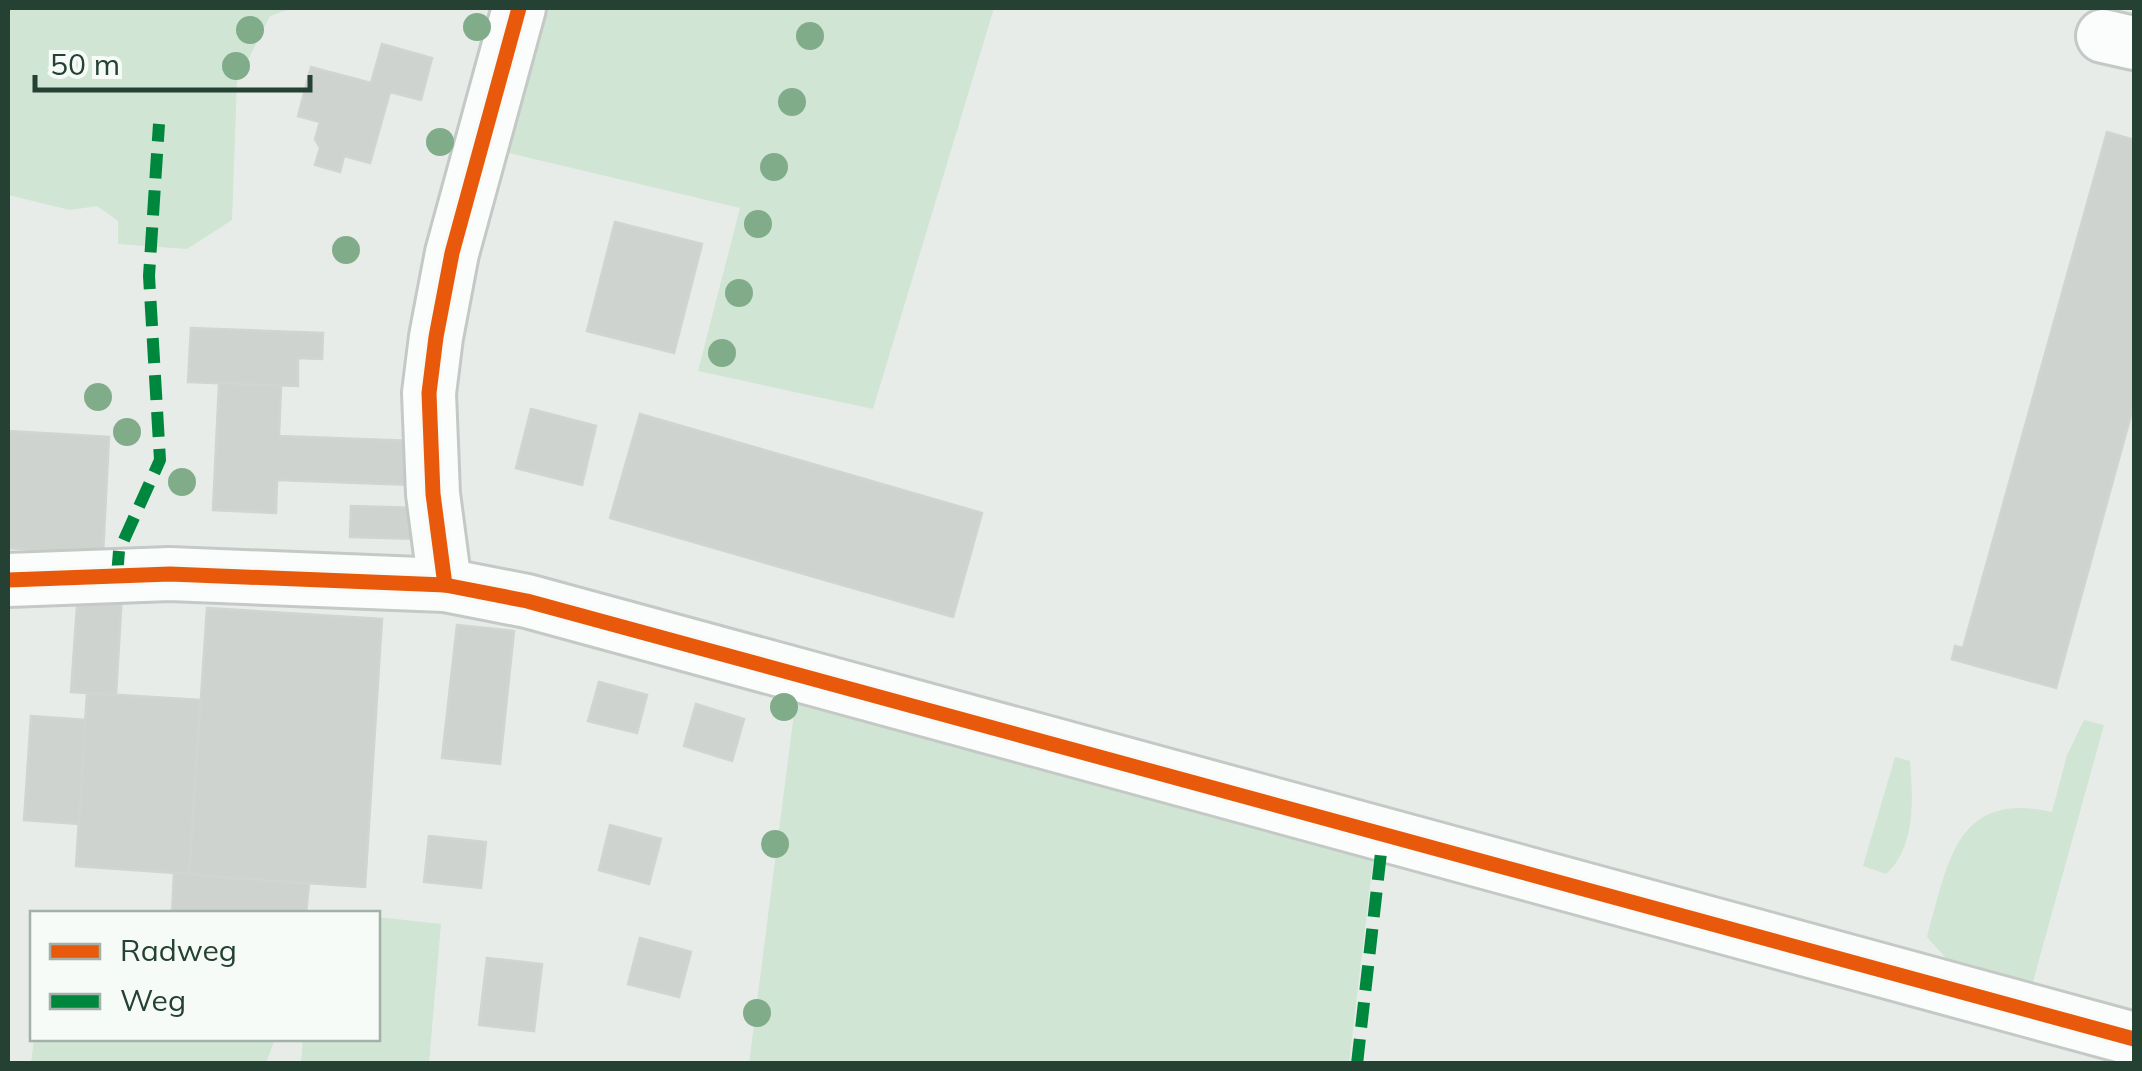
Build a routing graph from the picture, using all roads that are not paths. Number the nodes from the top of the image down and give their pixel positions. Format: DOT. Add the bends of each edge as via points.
graph roads {
  1 [pos="519,8"];
  2 [pos="8,580"];
  3 [pos="445,585"];
  4 [pos="2134,1038"];
  1 -- 3 [label="street" via="436,336 429,392 432,477"];
  2 -- 3 [label="street" via="170,574"];
  3 -- 4 [label="street" via="527,600 797,672"];
}
